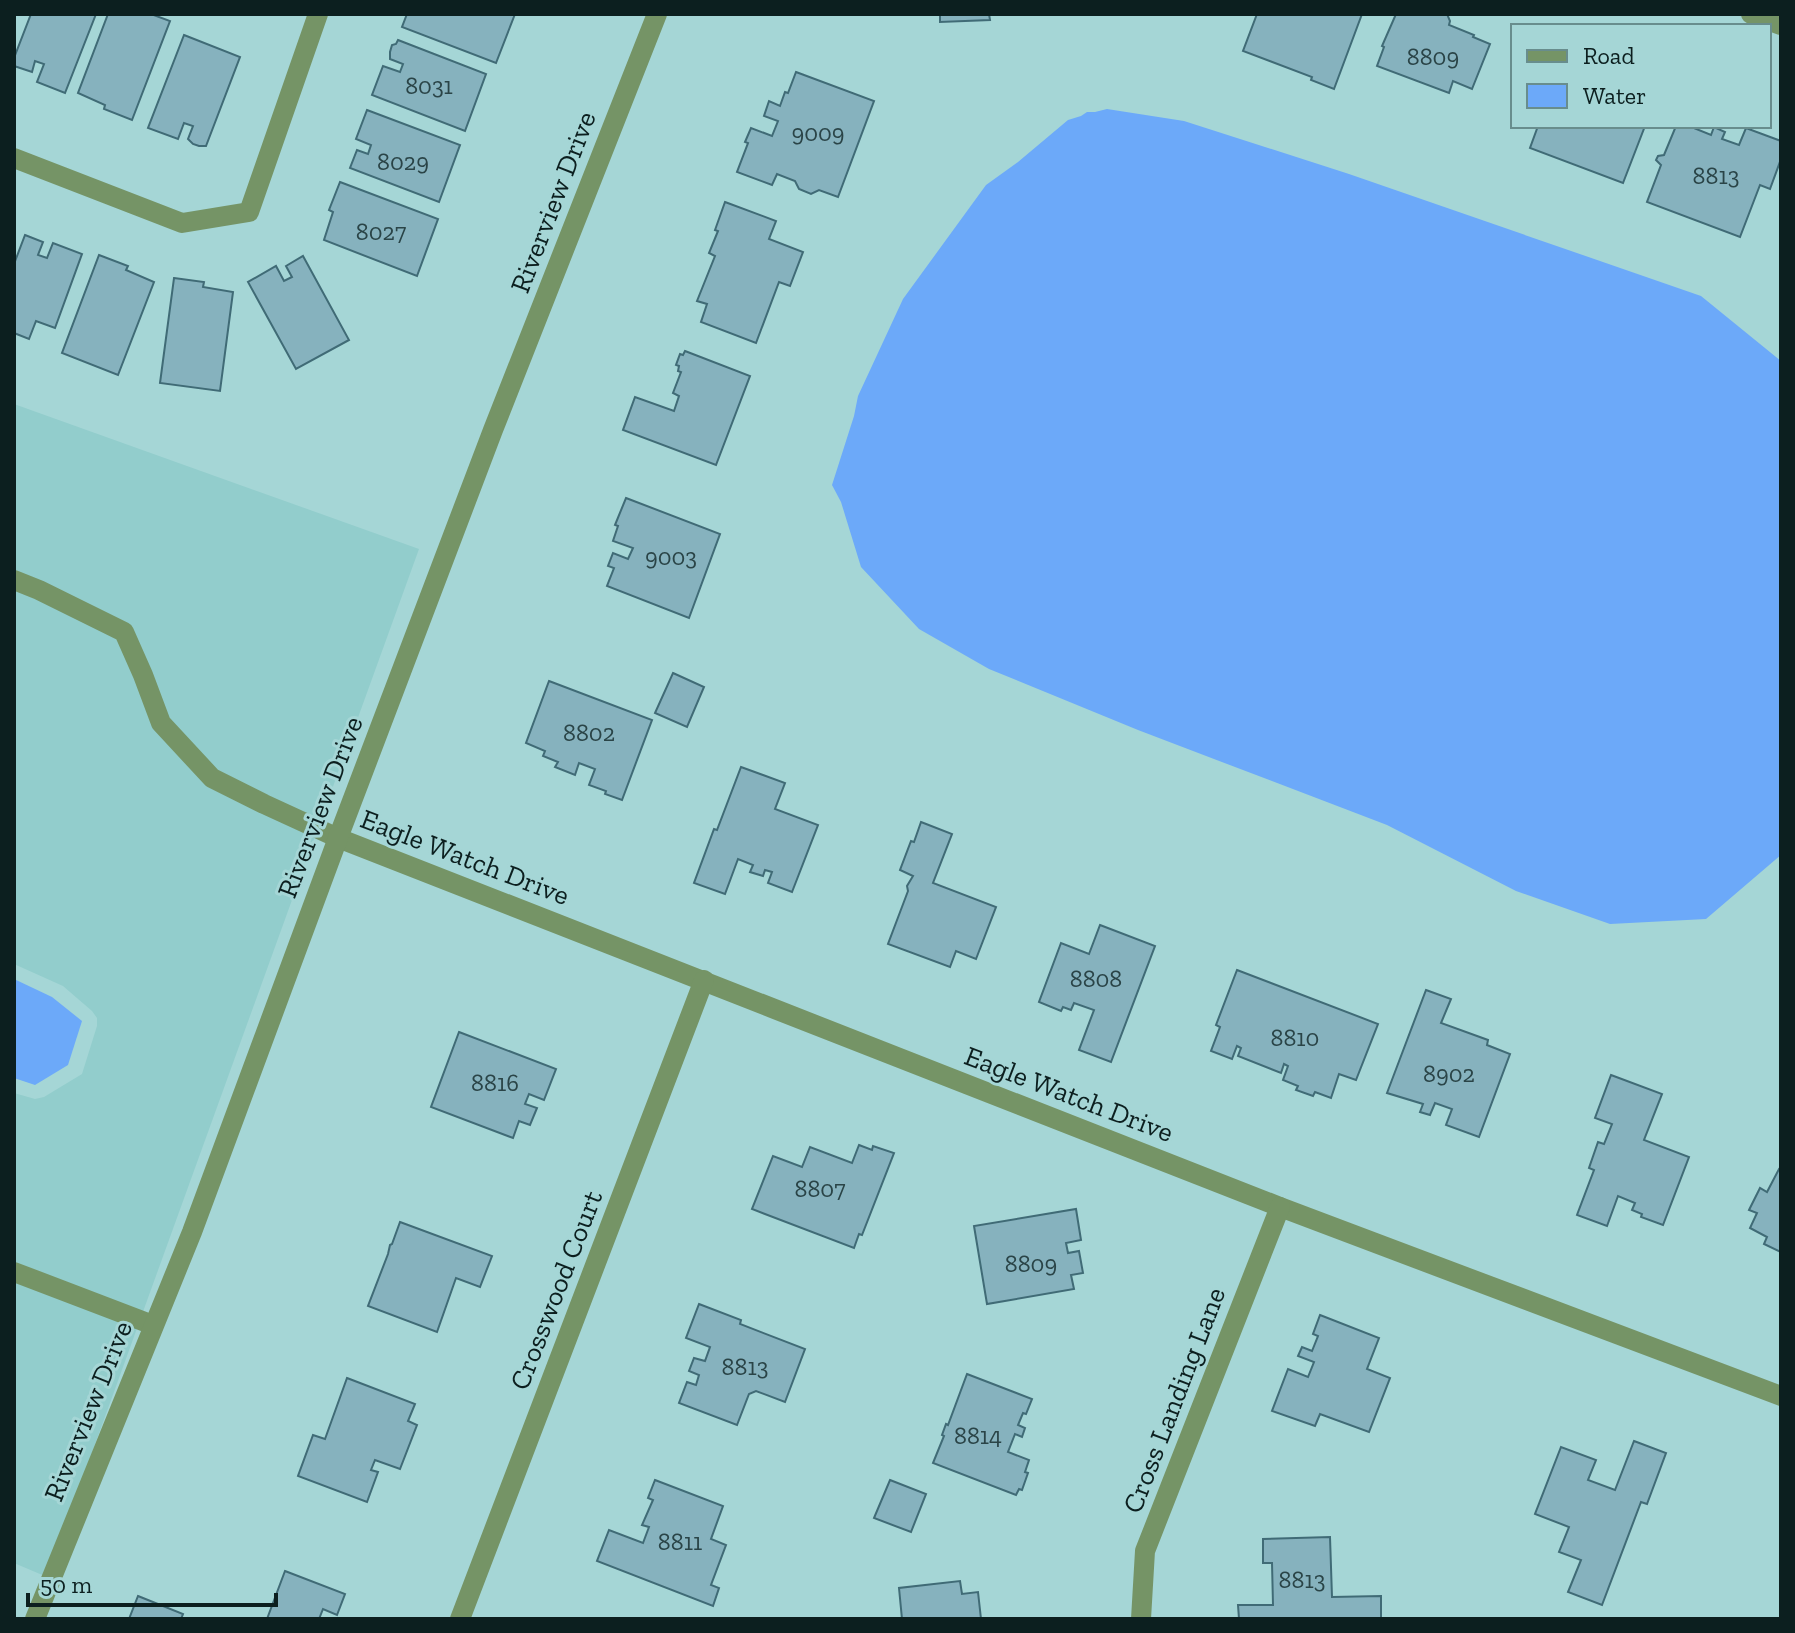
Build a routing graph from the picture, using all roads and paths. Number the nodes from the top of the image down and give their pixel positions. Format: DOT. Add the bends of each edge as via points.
graph roads {
  1 [pos="318,14"];
  2 [pos="657,14"];
  3 [pos="1751,14"];
  4 [pos="1781,25"];
  5 [pos="14,158"];
  6 [pos="14,580"];
  7 [pos="338,838"];
  8 [pos="704,980"];
  9 [pos="1280,1207"];
  10 [pos="14,1272"];
  11 [pos="153,1325"];
  12 [pos="1781,1396"];
  13 [pos="35,1619"];
  14 [pos="460,1619"];
  15 [pos="1141,1619"];
  1 -- 5 [label="street" via="249,212 182,223"];
  2 -- 7 [label="street, Riverview Drive"];
  3 -- 4 [label="street"];
  6 -- 7 [label="street, Eagle Watch Drive" via="124,632 161,723 212,778"];
  7 -- 8 [label="street, Eagle Watch Drive"];
  7 -- 11 [label="street, Riverview Drive"];
  8 -- 9 [label="street, Eagle Watch Drive"];
  8 -- 14 [label="street, Crosswood Court"];
  9 -- 12 [label="street, Eagle Watch Drive"];
  9 -- 15 [label="street, Cross Landing Lane" via="1145,1551"];
  10 -- 11 [label="street"];
  11 -- 13 [label="street, Riverview Drive"];
}
